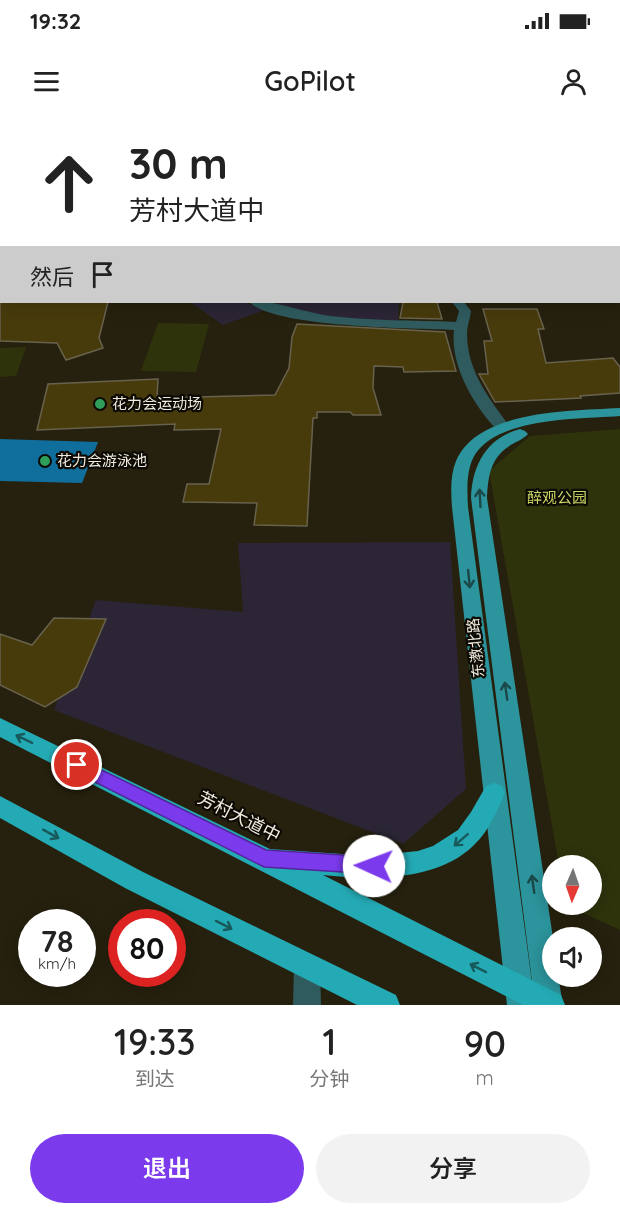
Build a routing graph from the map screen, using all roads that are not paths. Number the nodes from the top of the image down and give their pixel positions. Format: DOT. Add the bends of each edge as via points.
graph roads {
  1 [pos="258,303"];
  2 [pos="459,303"];
  3 [pos="462,326"];
  4 [pos="620,412"];
  5 [pos="620,421"];
  6 [pos="502,428"];
  7 [pos="0,727"];
  8 [pos="494,793"];
  9 [pos="0,806"];
  10 [pos="264,858"];
  11 [pos="307,967"];
  12 [pos="520,997"];
  13 [pos="307,1005"];
  14 [pos="386,1005"];
  15 [pos="550,1005"];
  1 -- 3 [label="street" via="298,316"];
  2 -- 3 [label="street" via="465,310"];
  3 -- 6 [label="street" via="460,334 469,373 484,408"];
  4 -- 6 [label="main road, 东漖北路" via="543,419"];
  15 -- 5 [label="main road, 东漖北路, one-way" via="479,482 489,455 513,437 527,431"];
  6 -- 8 [label="main road, 东漖北路, one-way" via="473,446 461,470 459,485"];
  10 -- 7 [label="highway, 芳村大道中, one-way"];
  8 -- 10 [label="highway, one-way" via="463,841 442,854 414,863 356,866"];
  8 -- 12 [label="main road, 东漖北路"];
  9 -- 11 [label="highway, one-way" via="134,880"];
  12 -- 10 [label="highway, 芳村大道中, one-way"];
  11 -- 13 [label="street"];
  11 -- 14 [label="highway"];
  12 -- 15 [label="highway, 芳村大道中"];
}
